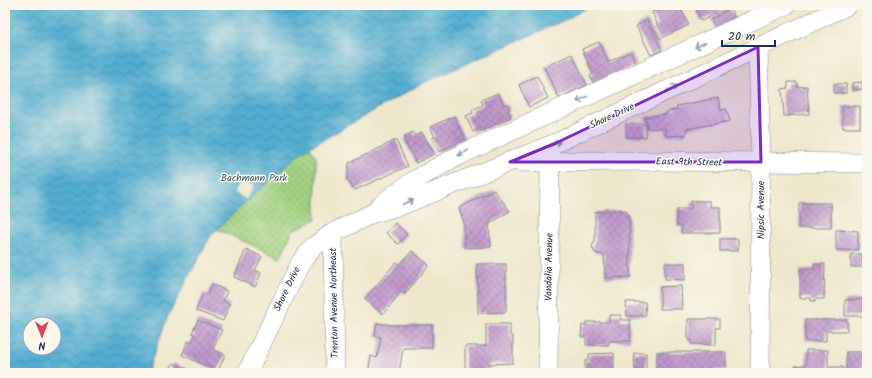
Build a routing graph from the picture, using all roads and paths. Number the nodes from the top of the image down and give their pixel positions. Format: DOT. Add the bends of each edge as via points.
graph roads {
  1 [pos="786,5"];
  2 [pos="848,5"];
  3 [pos="758,47"];
  4 [pos="510,162"];
  5 [pos="550,162"];
  6 [pos="761,162"];
  7 [pos="867,163"];
  8 [pos="371,214"];
  9 [pos="333,233"];
  10 [pos="247,373"];
  11 [pos="335,373"];
  12 [pos="548,373"];
  13 [pos="760,373"];
  1 -- 8 [label="street, Shore Drive, one-way" via="464,153 419,178 386,200"];
  2 -- 3 [label="street, Shore Drive"];
  4 -- 3 [label="street, Shore Drive, one-way" via="556,143"];
  3 -- 6 [label="street, Nipsic Avenue"];
  4 -- 5 [label="street, East 9th Street"];
  8 -- 4 [label="street, Shore Drive, one-way" via="402,205"];
  5 -- 6 [label="street, East 9th Street"];
  5 -- 12 [label="street, Vandalia Avenue"];
  6 -- 7 [label="street, East 9th Street"];
  6 -- 13 [label="street, Nipsic Avenue"];
  8 -- 9 [label="street, Shore Drive"];
  9 -- 10 [label="street, Shore Drive" via="314,247 301,262"];
  9 -- 11 [label="street, Trenton Avenue Northeast"];
}
